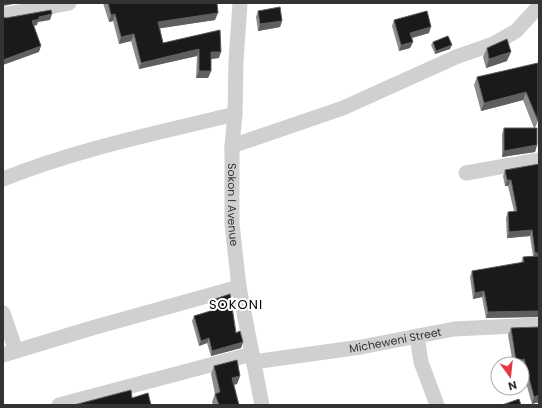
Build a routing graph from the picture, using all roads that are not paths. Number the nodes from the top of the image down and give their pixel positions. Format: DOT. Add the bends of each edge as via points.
graph roads {
  1 [pos="69,3"];
  2 [pos="240,3"];
  3 [pos="539,6"];
  4 [pos="10,11"];
  5 [pos="235,114"];
  6 [pos="232,146"];
  7 [pos="539,160"];
  8 [pos="466,172"];
  9 [pos="3,179"];
  10 [pos="239,287"];
  11 [pos="3,313"];
  12 [pos="539,325"];
  13 [pos="417,336"];
  14 [pos="9,353"];
  15 [pos="252,358"];
  16 [pos="59,405"];
  17 [pos="262,405"];
  18 [pos="437,405"];
  1 -- 4 [label="street"];
  2 -- 5 [label="street, Sokon I Avenue"];
  3 -- 6 [label="street" via="516,31 493,44 456,57 343,108"];
  5 -- 6 [label="street, Sokon I Avenue"];
  5 -- 9 [label="street" via="129,140 27,169"];
  6 -- 10 [label="street, Sokon I Avenue" via="232,224"];
  7 -- 8 [label="street"];
  10 -- 14 [label="street"];
  10 -- 15 [label="street, Sokon I Avenue"];
  11 -- 14 [label="street"];
  12 -- 13 [label="street, Micheweni Street" via="468,328"];
  13 -- 15 [label="street, Micheweni Street" via="361,347"];
  13 -- 18 [label="street" via="420,362"];
  15 -- 16 [label="street, Micheweni Street"];
  15 -- 17 [label="street, Sokon I Avenue"];
}
